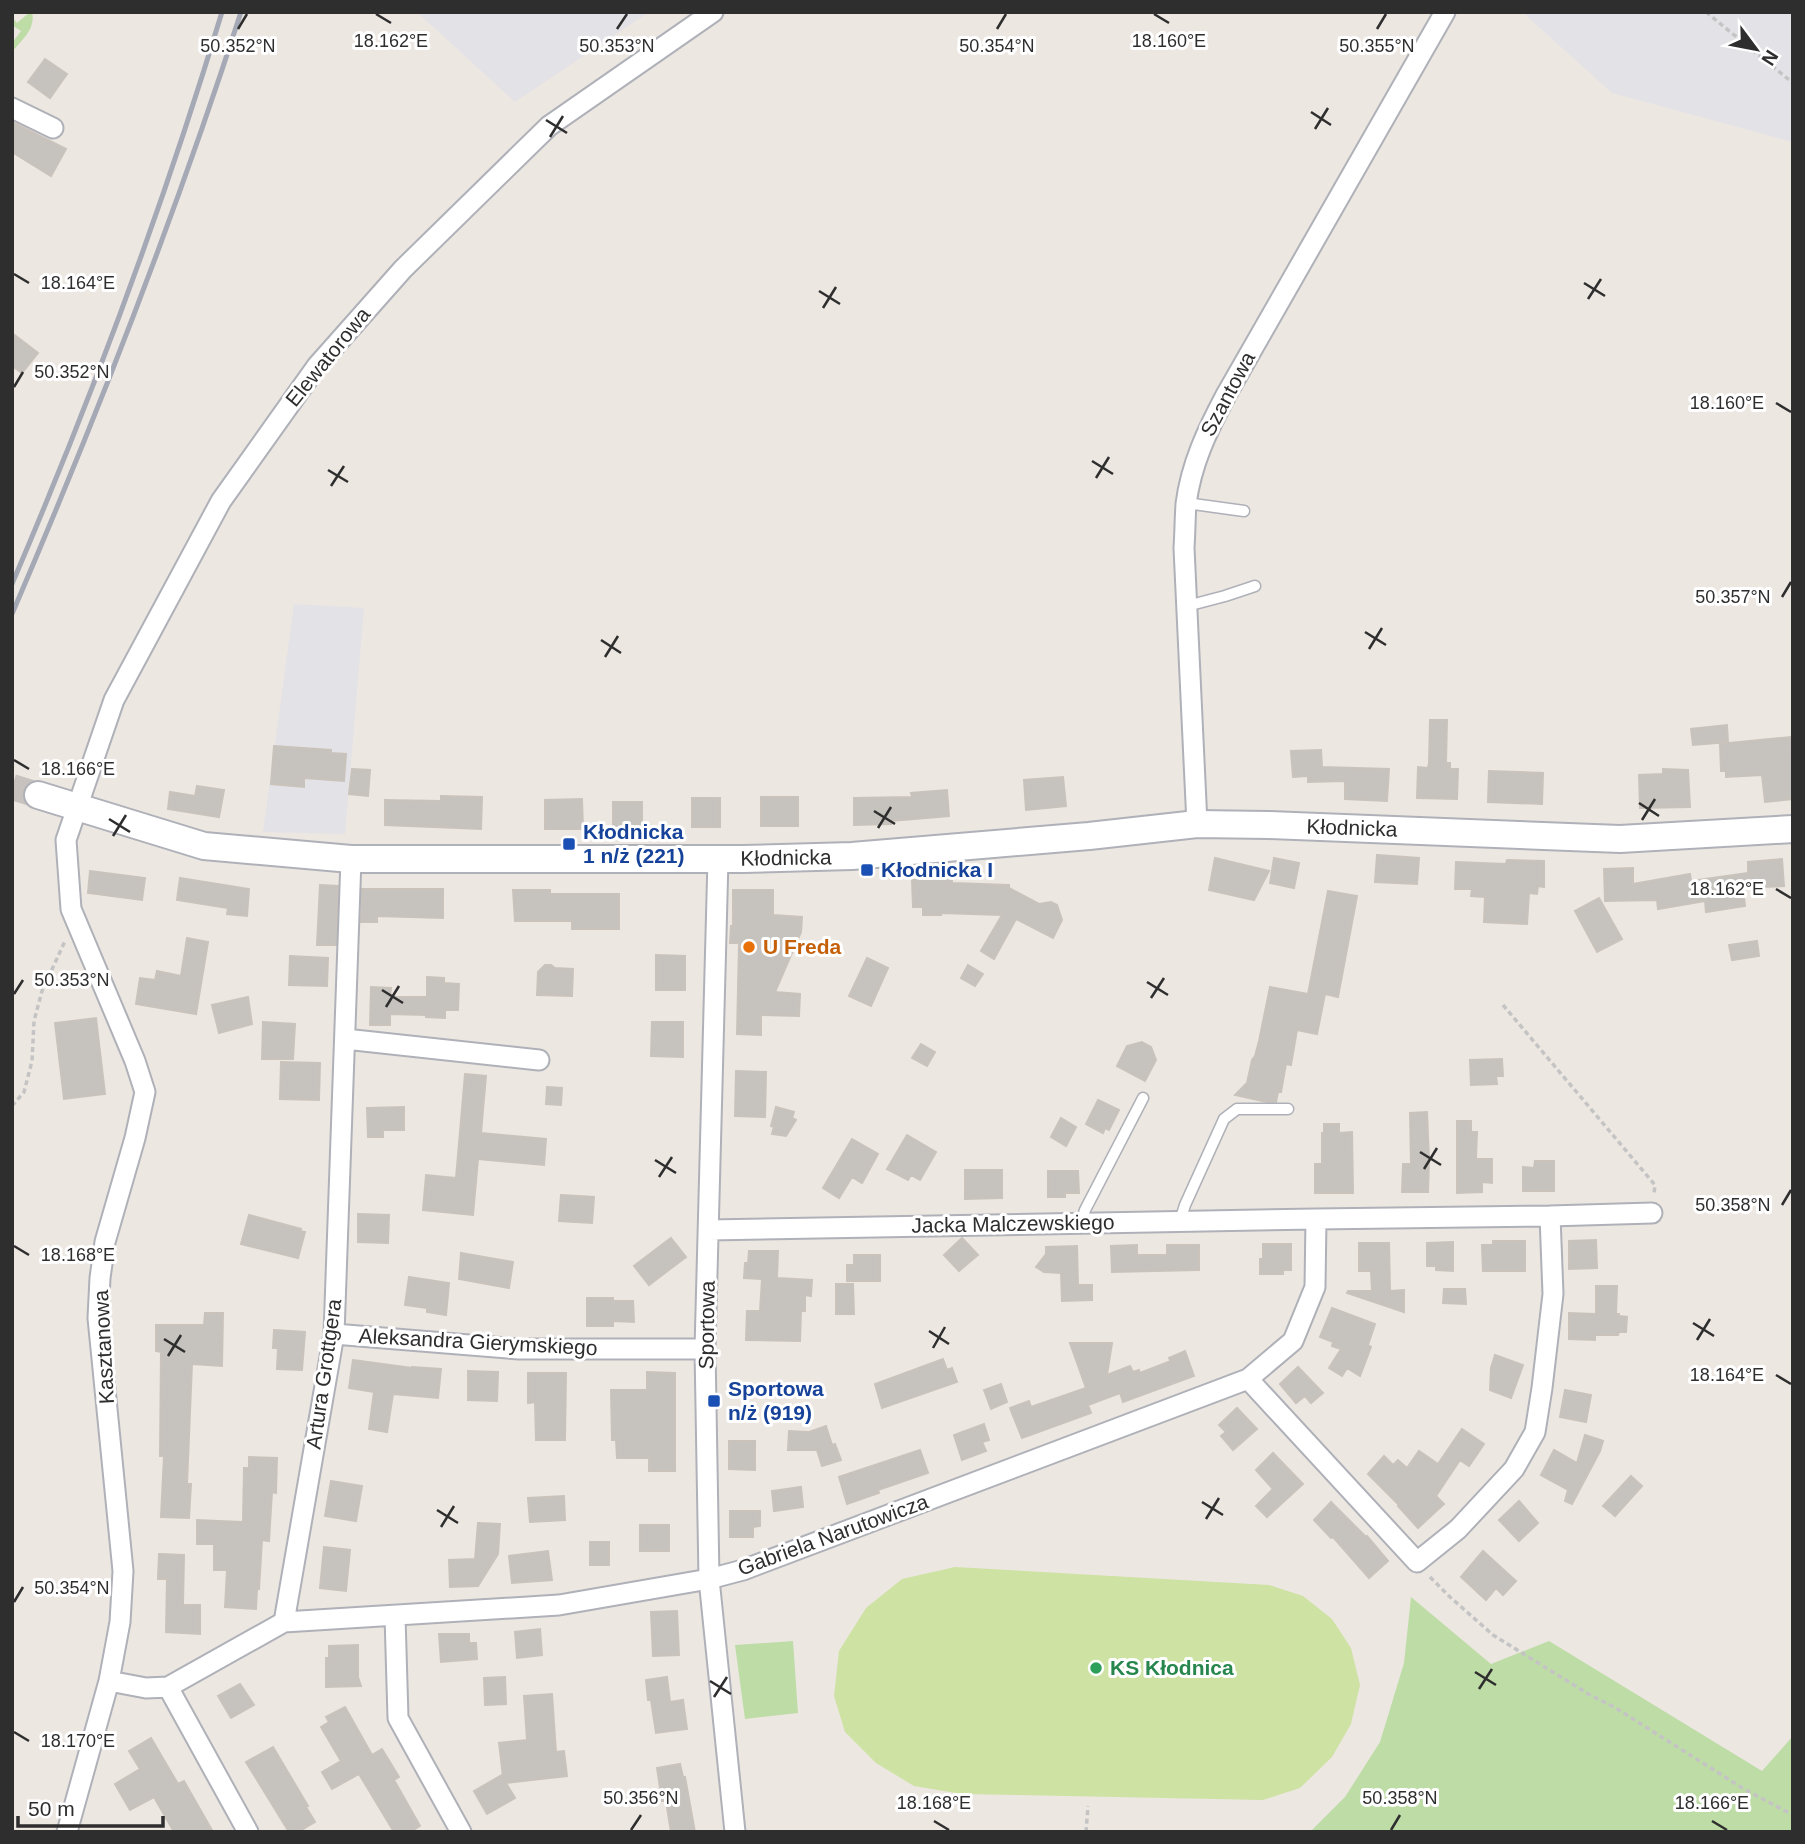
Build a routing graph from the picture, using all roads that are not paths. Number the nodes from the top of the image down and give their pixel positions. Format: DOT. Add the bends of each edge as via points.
graph roads {
  1 [pos="713,12"];
  2 [pos="1445,12"];
  3 [pos="12,108"];
  4 [pos="53,128"];
  5 [pos="1186,503"];
  6 [pos="1244,511"];
  7 [pos="1255,586"];
  8 [pos="1187,606"];
  9 [pos="38,796"];
  10 [pos="78,808"];
  11 [pos="1197,824"];
  12 [pos="1793,830"];
  13 [pos="351,859"];
  14 [pos="718,859"];
  15 [pos="345,1040"];
  16 [pos="540,1060"];
  17 [pos="1143,1098"];
  18 [pos="1288,1109"];
  19 [pos="1652,1213"];
  20 [pos="1550,1216"];
  21 [pos="1316,1219"];
  22 [pos="1180,1221"];
  23 [pos="1081,1223"];
  24 [pos="709,1230"];
  25 [pos="334,1334"];
  26 [pos="705,1349"];
  27 [pos="1248,1379"];
  28 [pos="709,1579"];
  29 [pos="394,1616"];
  30 [pos="284,1622"];
  31 [pos="109,1681"];
  32 [pos="168,1687"];
  33 [pos="67,1832"];
  34 [pos="248,1832"];
  35 [pos="461,1832"];
  36 [pos="735,1832"];
  1 -- 10 [label="street, Elewatorowa" via="549,126 403,269 317,366 221,501 114,699"];
  2 -- 5 [label="street, Szantowa" via="1226,394 1204,438"];
  3 -- 4 [label="street"];
  5 -- 6 [label="lane"];
  5 -- 8 [label="street, Szantowa"];
  7 -- 8 [label="lane"];
  8 -- 11 [label="street, Szantowa"];
  9 -- 10 [label="main road, Kłodnicka"];
  10 -- 13 [label="main road, Kłodnicka" via="204,846"];
  10 -- 31 [label="street, Kasztanowa" via="66,840 71,909 145,1092 105,1242 100,1278 98,1318 123,1571"];
  11 -- 12 [label="main road, Kłodnicka" via="1620,839"];
  11 -- 14 [label="main road, Kłodnicka" via="852,856"];
  13 -- 14 [label="main road, Kłodnicka"];
  13 -- 15 [label="street, Artura Grottgera"];
  14 -- 24 [label="street, Sportowa"];
  15 -- 16 [label="street"];
  15 -- 25 [label="street, Artura Grottgera"];
  17 -- 23 [label="lane"];
  18 -- 22 [label="lane" via="1237,1110 1224,1119"];
  19 -- 20 [label="street, Jacka Malczewskiego"];
  20 -- 21 [label="street, Jacka Malczewskiego"];
  20 -- 27 [label="street" via="1552,1294 1535,1432 1514,1469 1458,1529 1417,1562"];
  21 -- 22 [label="street, Jacka Malczewskiego"];
  21 -- 27 [label="street" via="1315,1287 1293,1341"];
  22 -- 23 [label="street, Jacka Malczewskiego"];
  23 -- 24 [label="street, Jacka Malczewskiego"];
  24 -- 26 [label="street, Sportowa"];
  25 -- 26 [label="street, Aleksandra Gierymskiego" via="519,1349"];
  25 -- 30 [label="street, Artura Grottgera"];
  26 -- 28 [label="street, Sportowa"];
  27 -- 28 [label="street, Gabriela Narutowicza"];
  28 -- 29 [label="street, Gabriela Narutowicza" via="559,1605"];
  28 -- 36 [label="street, Sportowa"];
  29 -- 30 [label="street, Gabriela Narutowicza"];
  29 -- 35 [label="street" via="398,1718"];
  30 -- 32 [label="street, Gabriela Narutowicza"];
  31 -- 32 [label="street"];
  31 -- 33 [label="street, Kasztanowa"];
  32 -- 34 [label="street"];
}
